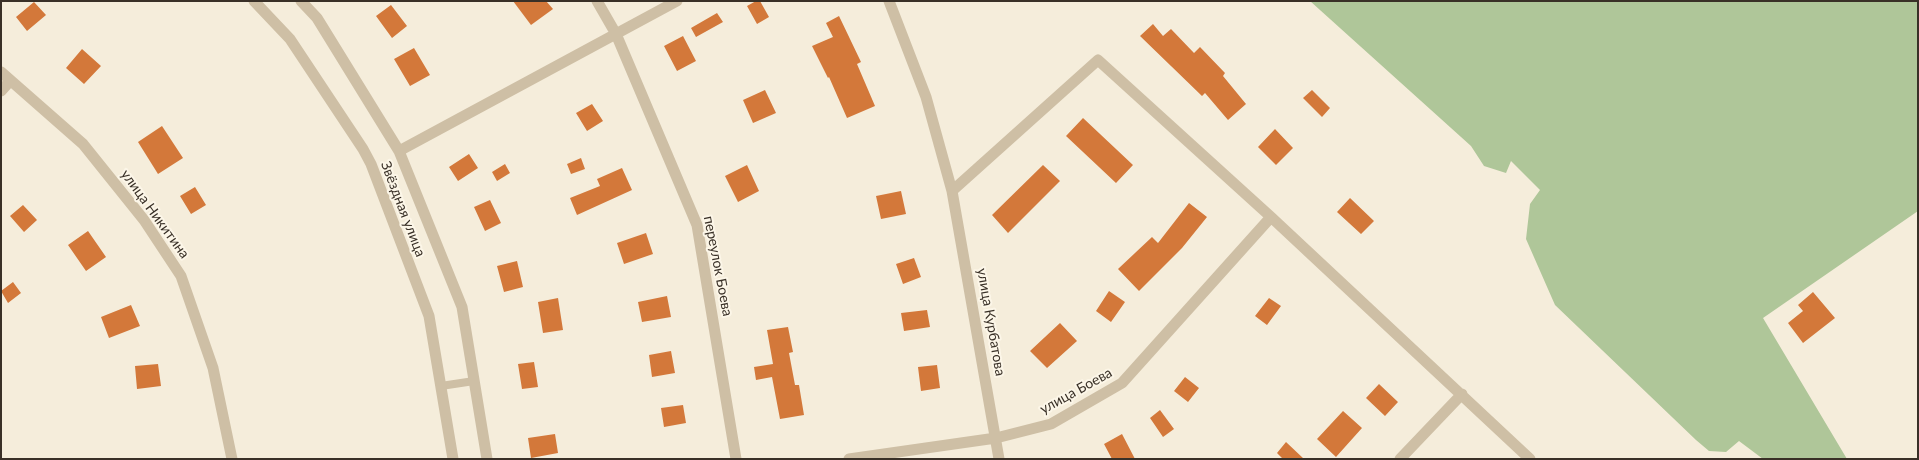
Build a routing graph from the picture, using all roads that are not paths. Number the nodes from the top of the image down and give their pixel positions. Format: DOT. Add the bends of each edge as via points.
graph roads {
  1 [pos="254,1"];
  2 [pos="301,1"];
  3 [pos="597,1"];
  4 [pos="677,1"];
  5 [pos="889,1"];
  6 [pos="616,34"];
  7 [pos="1,72"];
  8 [pos="10,81"];
  9 [pos="1,92"];
  10 [pos="399,151"];
  11 [pos="952,191"];
  12 [pos="1271,217"];
  13 [pos="474,381"];
  14 [pos="441,386"];
  15 [pos="1462,394"];
  16 [pos="996,438"];
  17 [pos="232,459"];
  18 [pos="453,459"];
  19 [pos="487,459"];
  20 [pos="736,459"];
  21 [pos="849,459"];
  22 [pos="999,459"];
  23 [pos="1400,459"];
  24 [pos="1530,459"];
  1 -- 14 [label="street, Звёздная улица" via="290,39 371,164 429,316"];
  2 -- 10 [label="street, Звёздная улица" via="317,18"];
  3 -- 6 [label="street, переулок Боева"];
  4 -- 6 [label="street"];
  5 -- 11 [label="street, улица Курбатова" via="926,97"];
  6 -- 10 [label="street"];
  6 -- 20 [label="street, переулок Боева" via="697,225"];
  7 -- 8 [label="street, улица Никитина"];
  8 -- 9 [label="street"];
  8 -- 17 [label="street, улица Никитина" via="83,144 144,220 181,276 213,368"];
  10 -- 13 [label="street, Звёздная улица" via="462,307"];
  11 -- 12 [label="street" via="1098,60"];
  11 -- 16 [label="street, улица Курбатова"];
  12 -- 15 [label="street"];
  12 -- 16 [label="street, улица Боева" via="1122,383 1051,424"];
  13 -- 14 [label="lane"];
  13 -- 19 [label="street, Звёздная улица"];
  14 -- 18 [label="street, Звёздная улица"];
  15 -- 23 [label="street"];
  15 -- 24 [label="street"];
  16 -- 21 [label="street, улица Боева"];
  16 -- 22 [label="street, улица Курбатова"];
}
